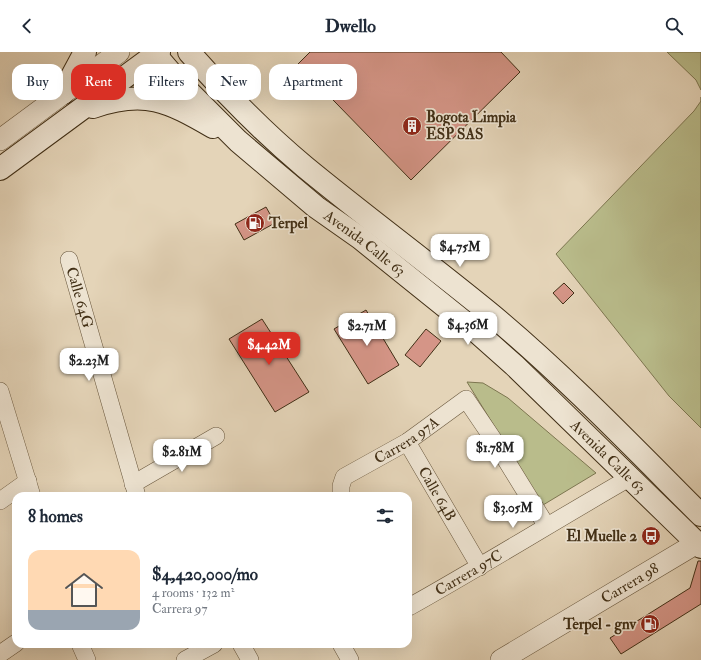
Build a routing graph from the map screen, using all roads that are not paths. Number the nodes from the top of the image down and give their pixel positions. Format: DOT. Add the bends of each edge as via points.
graph roads {
  1 [pos="86,52"];
  2 [pos="119,52"];
  3 [pos="190,52"];
  4 [pos="156,53"];
  5 [pos="63,93"];
  6 [pos="54,100"];
  7 [pos="80,111"];
  8 [pos="0,140"];
  9 [pos="238,141"];
  10 [pos="0,169"];
  11 [pos="69,260"];
  12 [pos="0,391"];
  13 [pos="216,436"];
  14 [pos="407,442"];
  15 [pos="631,477"];
  16 [pos="30,489"];
  17 [pos="135,490"];
  18 [pos="341,492"];
  19 [pos="12,496"];
  20 [pos="0,501"];
  21 [pos="701,515"];
  22 [pos="546,525"];
  23 [pos="699,546"];
  24 [pos="480,567"];
  25 [pos="412,604"];
  26 [pos="12,646"];
  27 [pos="82,648"];
  28 [pos="207,648"];
  29 [pos="243,648"];
  30 [pos="343,648"];
  31 [pos="0,654"];
  32 [pos="87,660"];
  33 [pos="185,660"];
  34 [pos="250,660"];
  35 [pos="350,660"];
  36 [pos="501,660"];
  1 -- 5 [label="main road"];
  2 -- 5 [label="street"];
  3 -- 21 [label="main road, Avenida Calle 63" via="240,108 304,166 524,343"];
  4 -- 7 [label="main road"];
  4 -- 9 [label="main road, Avenida Calle 63" via="192,95"];
  6 -- 8 [label="street"];
  7 -- 9 [label="main road" via="121,98 151,98 177,107"];
  7 -- 10 [label="main road"];
  9 -- 15 [label="main road, Avenida Calle 63" via="316,207 360,238 478,333"];
  11 -- 17 [label="street, Calle 64G"];
  12 -- 16 [label="street"];
  13 -- 17 [label="street"];
  14 -- 18 [label="street, Carrera 97A" via="344,477"];
  14 -- 22 [label="street, Carrera 97A" via="466,399"];
  14 -- 24 [label="street, Calle 64B"];
  15 -- 22 [label="street, Carrera 97C"];
  15 -- 23 [label="main road, Avenida Calle 63"];
  19 -- 20 [label="street"];
  22 -- 24 [label="street, Carrera 97C"];
  23 -- 36 [label="street, Carrera 98"];
  24 -- 25 [label="street, Carrera 97C"];
  26 -- 31 [label="street"];
  27 -- 32 [label="street"];
  28 -- 33 [label="street"];
  29 -- 34 [label="street"];
  30 -- 35 [label="street"];
}
